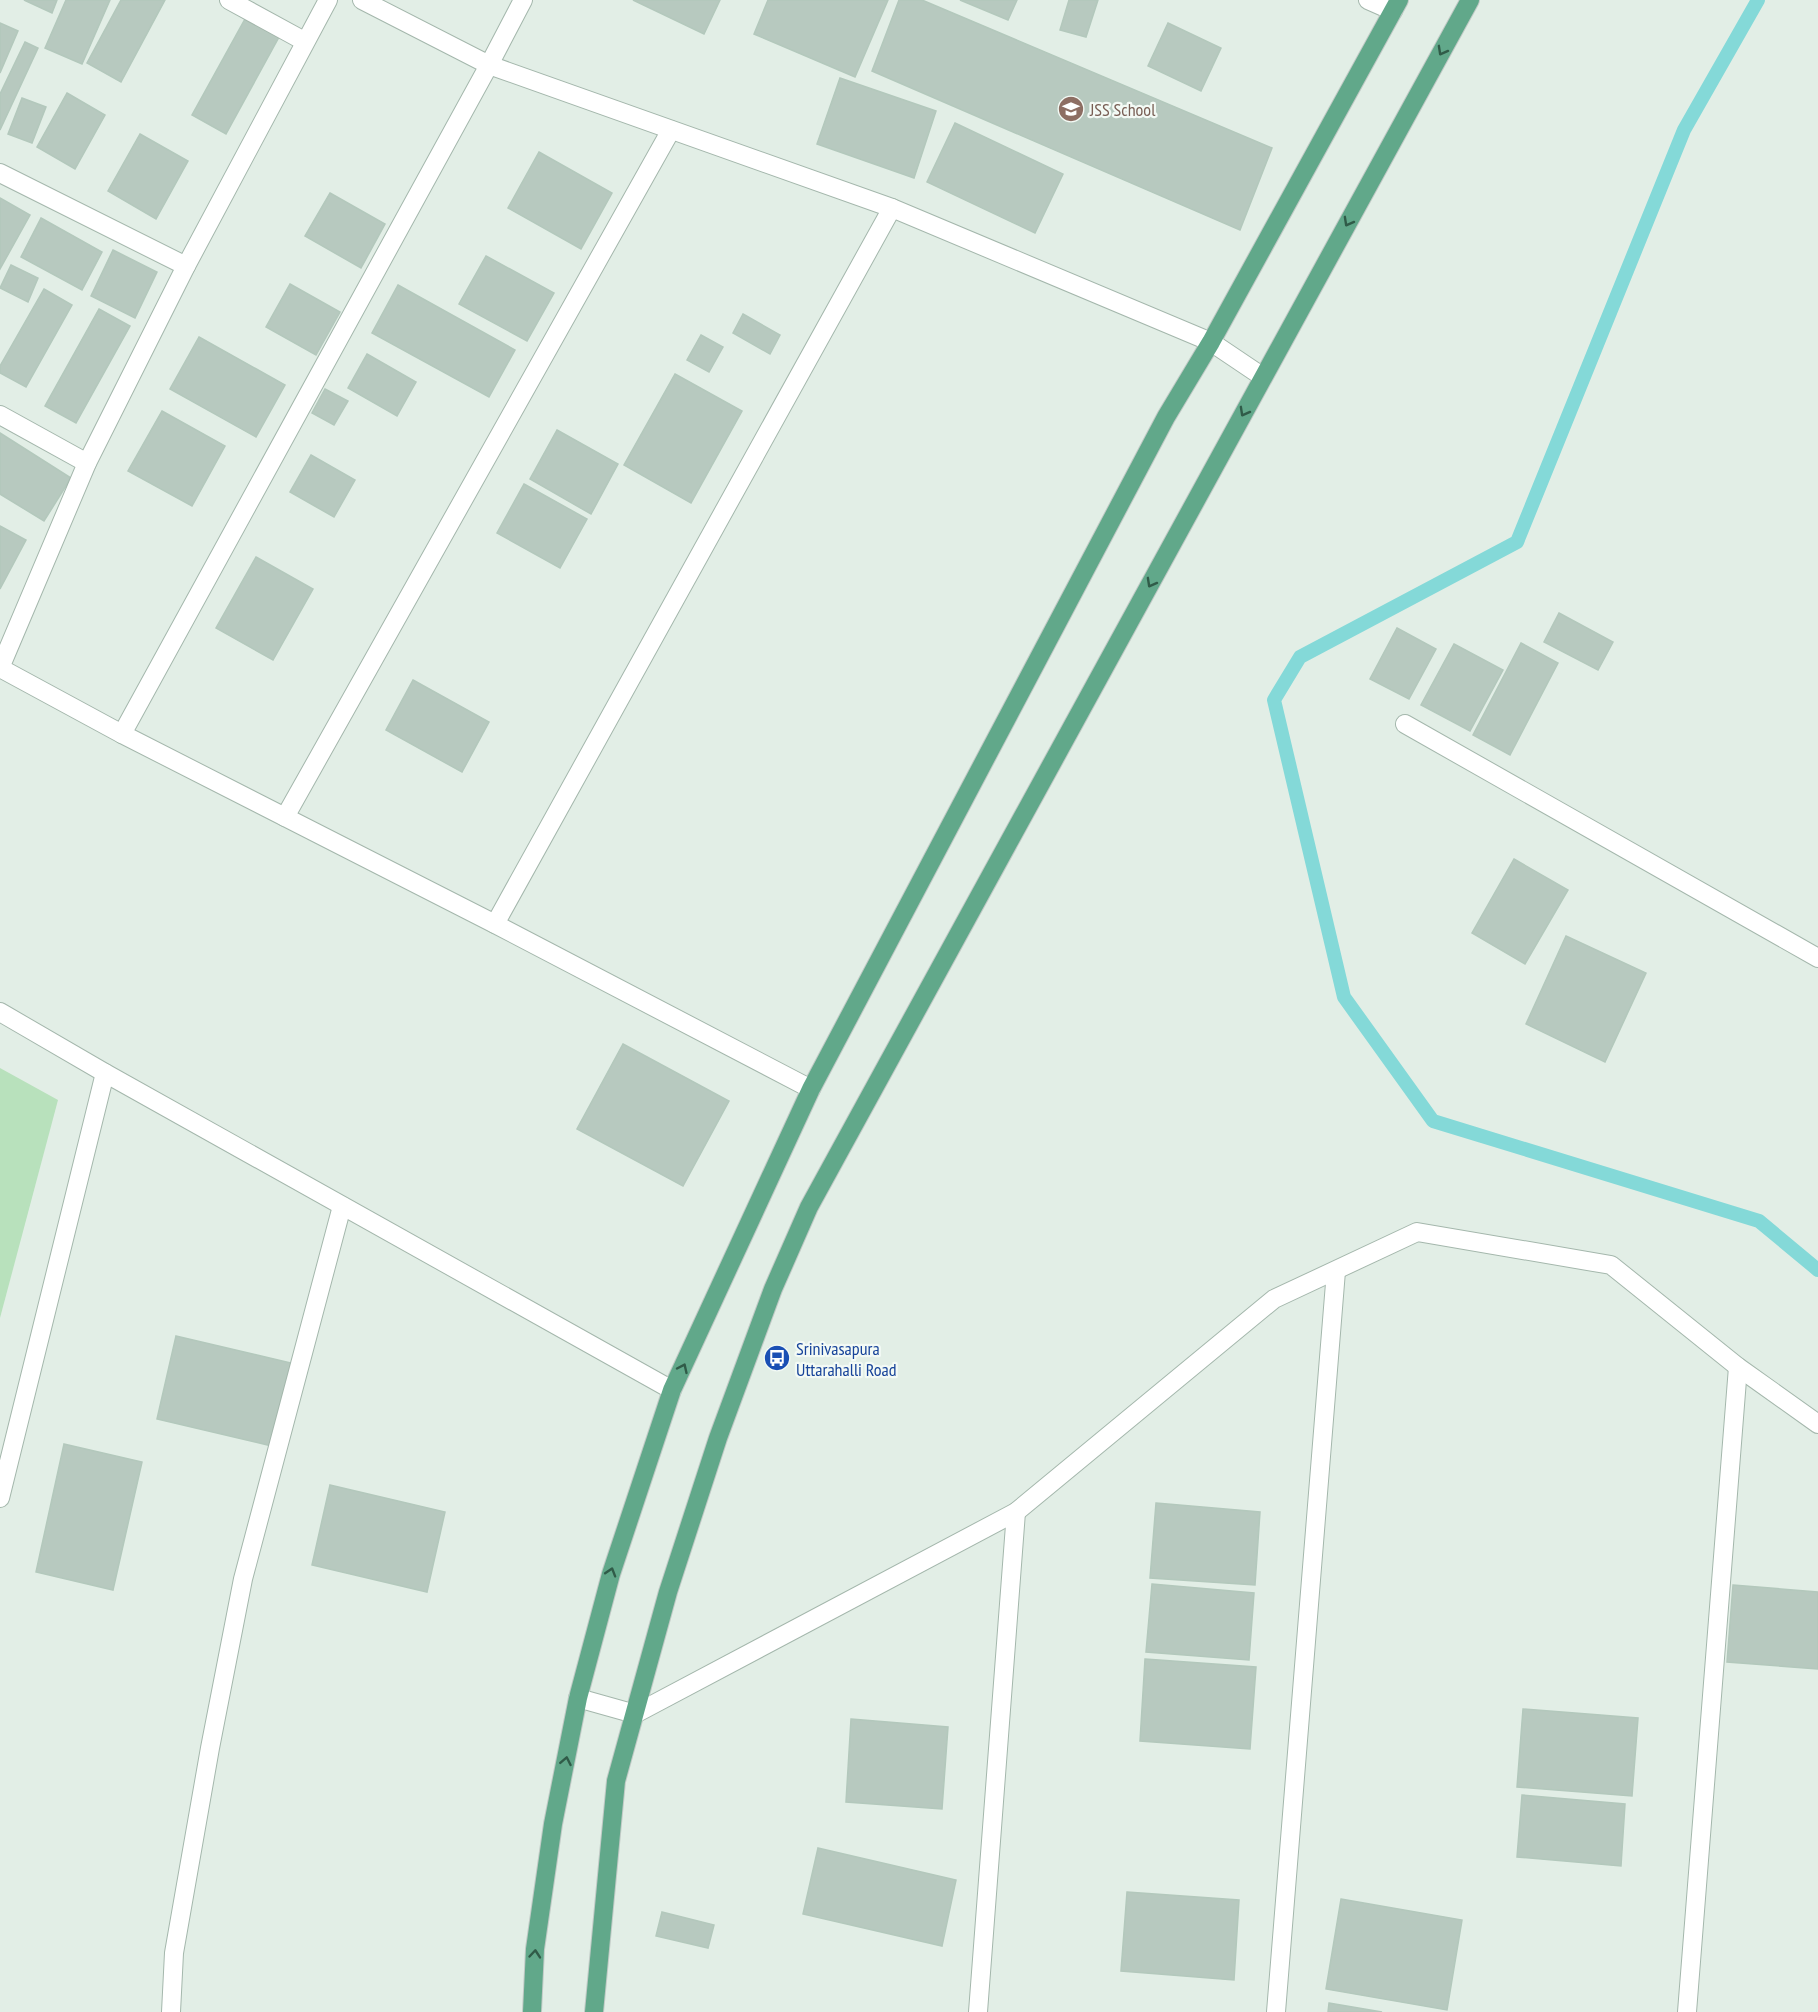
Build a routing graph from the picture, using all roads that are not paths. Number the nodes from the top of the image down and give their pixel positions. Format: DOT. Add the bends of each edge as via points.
graph roads {
  1 [pos="229,0"];
  2 [pos="328,0"];
  3 [pos="362,0"];
  4 [pos="524,0"];
  5 [pos="1368,0"];
  6 [pos="1470,0"];
  7 [pos="1396,5"];
  8 [pos="304,41"];
  9 [pos="489,65"];
  10 [pos="671,130"];
  11 [pos="0,173"];
  12 [pos="892,208"];
  13 [pos="186,266"];
  14 [pos="1211,342"];
  15 [pos="1263,377"];
  16 [pos="0,415"];
  17 [pos="87,463"];
  18 [pos="0,668"];
  19 [pos="1405,724"];
  20 [pos="122,734"];
  21 [pos="285,817"];
  22 [pos="495,924"];
  23 [pos="1818,958"];
  24 [pos="0,1012"];
  25 [pos="105,1073"];
  26 [pos="811,1089"];
  27 [pos="342,1206"];
  28 [pos="1336,1270"];
  29 [pos="1738,1367"];
  30 [pos="672,1390"];
  31 [pos="1818,1424"];
  32 [pos="0,1498"];
  33 [pos="1016,1512"];
  34 [pos="578,1698"];
  35 [pos="635,1714"];
  36 [pos="171,2012"];
  37 [pos="532,2012"];
  38 [pos="594,2012"];
  39 [pos="978,2012"];
  40 [pos="1276,2012"];
  41 [pos="1687,2012"];
  1 -- 8 [label="street"];
  2 -- 8 [label="street"];
  3 -- 9 [label="street"];
  4 -- 9 [label="street"];
  5 -- 7 [label="street"];
  6 -- 15 [label="main road, one-way"];
  7 -- 14 [label="main road"];
  8 -- 13 [label="street"];
  9 -- 10 [label="street"];
  9 -- 20 [label="street"];
  10 -- 12 [label="street"];
  10 -- 21 [label="street"];
  11 -- 13 [label="street"];
  12 -- 14 [label="street"];
  12 -- 22 [label="street"];
  13 -- 17 [label="street"];
  14 -- 15 [label="street"];
  14 -- 26 [label="main road" via="1166,417"];
  15 -- 35 [label="main road, one-way" via="809,1207 769,1299 718,1438 668,1592"];
  16 -- 17 [label="street"];
  17 -- 18 [label="street"];
  18 -- 20 [label="street"];
  19 -- 23 [label="street"];
  20 -- 21 [label="street"];
  21 -- 22 [label="street"];
  22 -- 26 [label="street"];
  24 -- 25 [label="street"];
  25 -- 27 [label="street"];
  25 -- 32 [label="street"];
  30 -- 26 [label="main road, one-way"];
  27 -- 30 [label="street"];
  27 -- 36 [label="street" via="243,1579 174,1953"];
  28 -- 29 [label="street" via="1417,1232 1611,1265"];
  28 -- 33 [label="street" via="1274,1299"];
  28 -- 40 [label="street"];
  29 -- 31 [label="street"];
  29 -- 41 [label="street"];
  34 -- 30 [label="main road, one-way" via="610,1574"];
  33 -- 35 [label="street"];
  33 -- 39 [label="street"];
  34 -- 35 [label="street"];
  37 -- 34 [label="main road, one-way" via="535,1949 553,1824"];
  35 -- 38 [label="main road" via="616,1781"];
}
